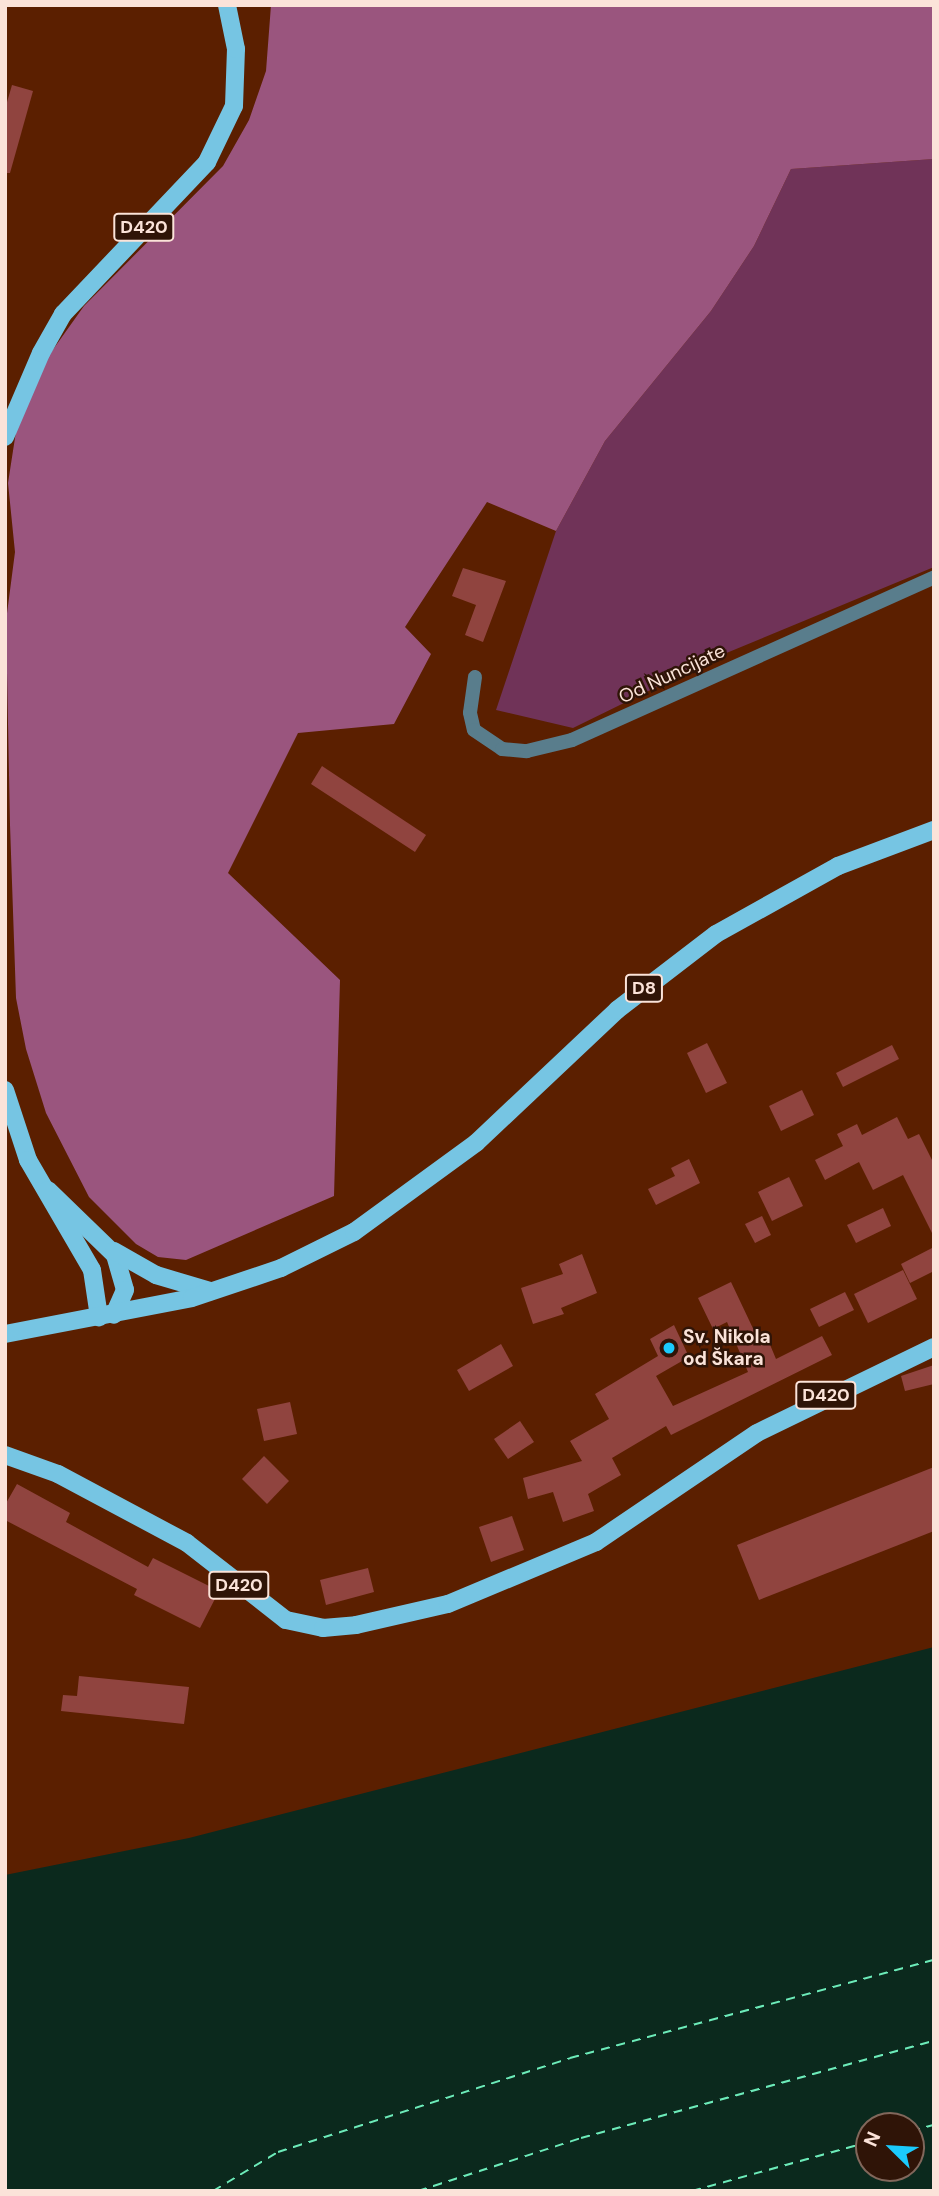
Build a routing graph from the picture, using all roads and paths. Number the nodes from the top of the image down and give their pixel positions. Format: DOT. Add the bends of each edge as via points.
graph roads {
  1 [pos="227,5"];
  2 [pos="5,437"];
  3 [pos="934,577"];
  4 [pos="475,677"];
  5 [pos="934,830"];
  6 [pos="5,1090"];
  7 [pos="41,1185"];
  8 [pos="109,1247"];
  9 [pos="215,1291"];
  10 [pos="107,1316"];
  11 [pos="5,1334"];
  12 [pos="934,1347"];
  13 [pos="5,1455"];
  1 -- 2 [label="main road, D420" via="237,77 234,106 217,144 184,190 95,276 64,314 41,353"];
  3 -- 4 [label="street, Od Nuncijate" via="572,740 527,751 502,749 474,730 470,713"];
  5 -- 9 [label="main road, D8" via="838,866 716,934 617,1010 476,1143 393,1207 320,1250"];
  6 -- 7 [label="main road" via="16,1132"];
  7 -- 8 [label="main road"];
  7 -- 10 [label="main road" via="87,1259"];
  8 -- 9 [label="main road" via="174,1283"];
  8 -- 10 [label="main road" via="124,1278 121,1303"];
  9 -- 10 [label="main road, D8"];
  10 -- 11 [label="main road, D8"];
  12 -- 13 [label="main road, D420" via="757,1433 596,1542 448,1604 356,1625 314,1628 286,1620 187,1543 58,1474"];
}
